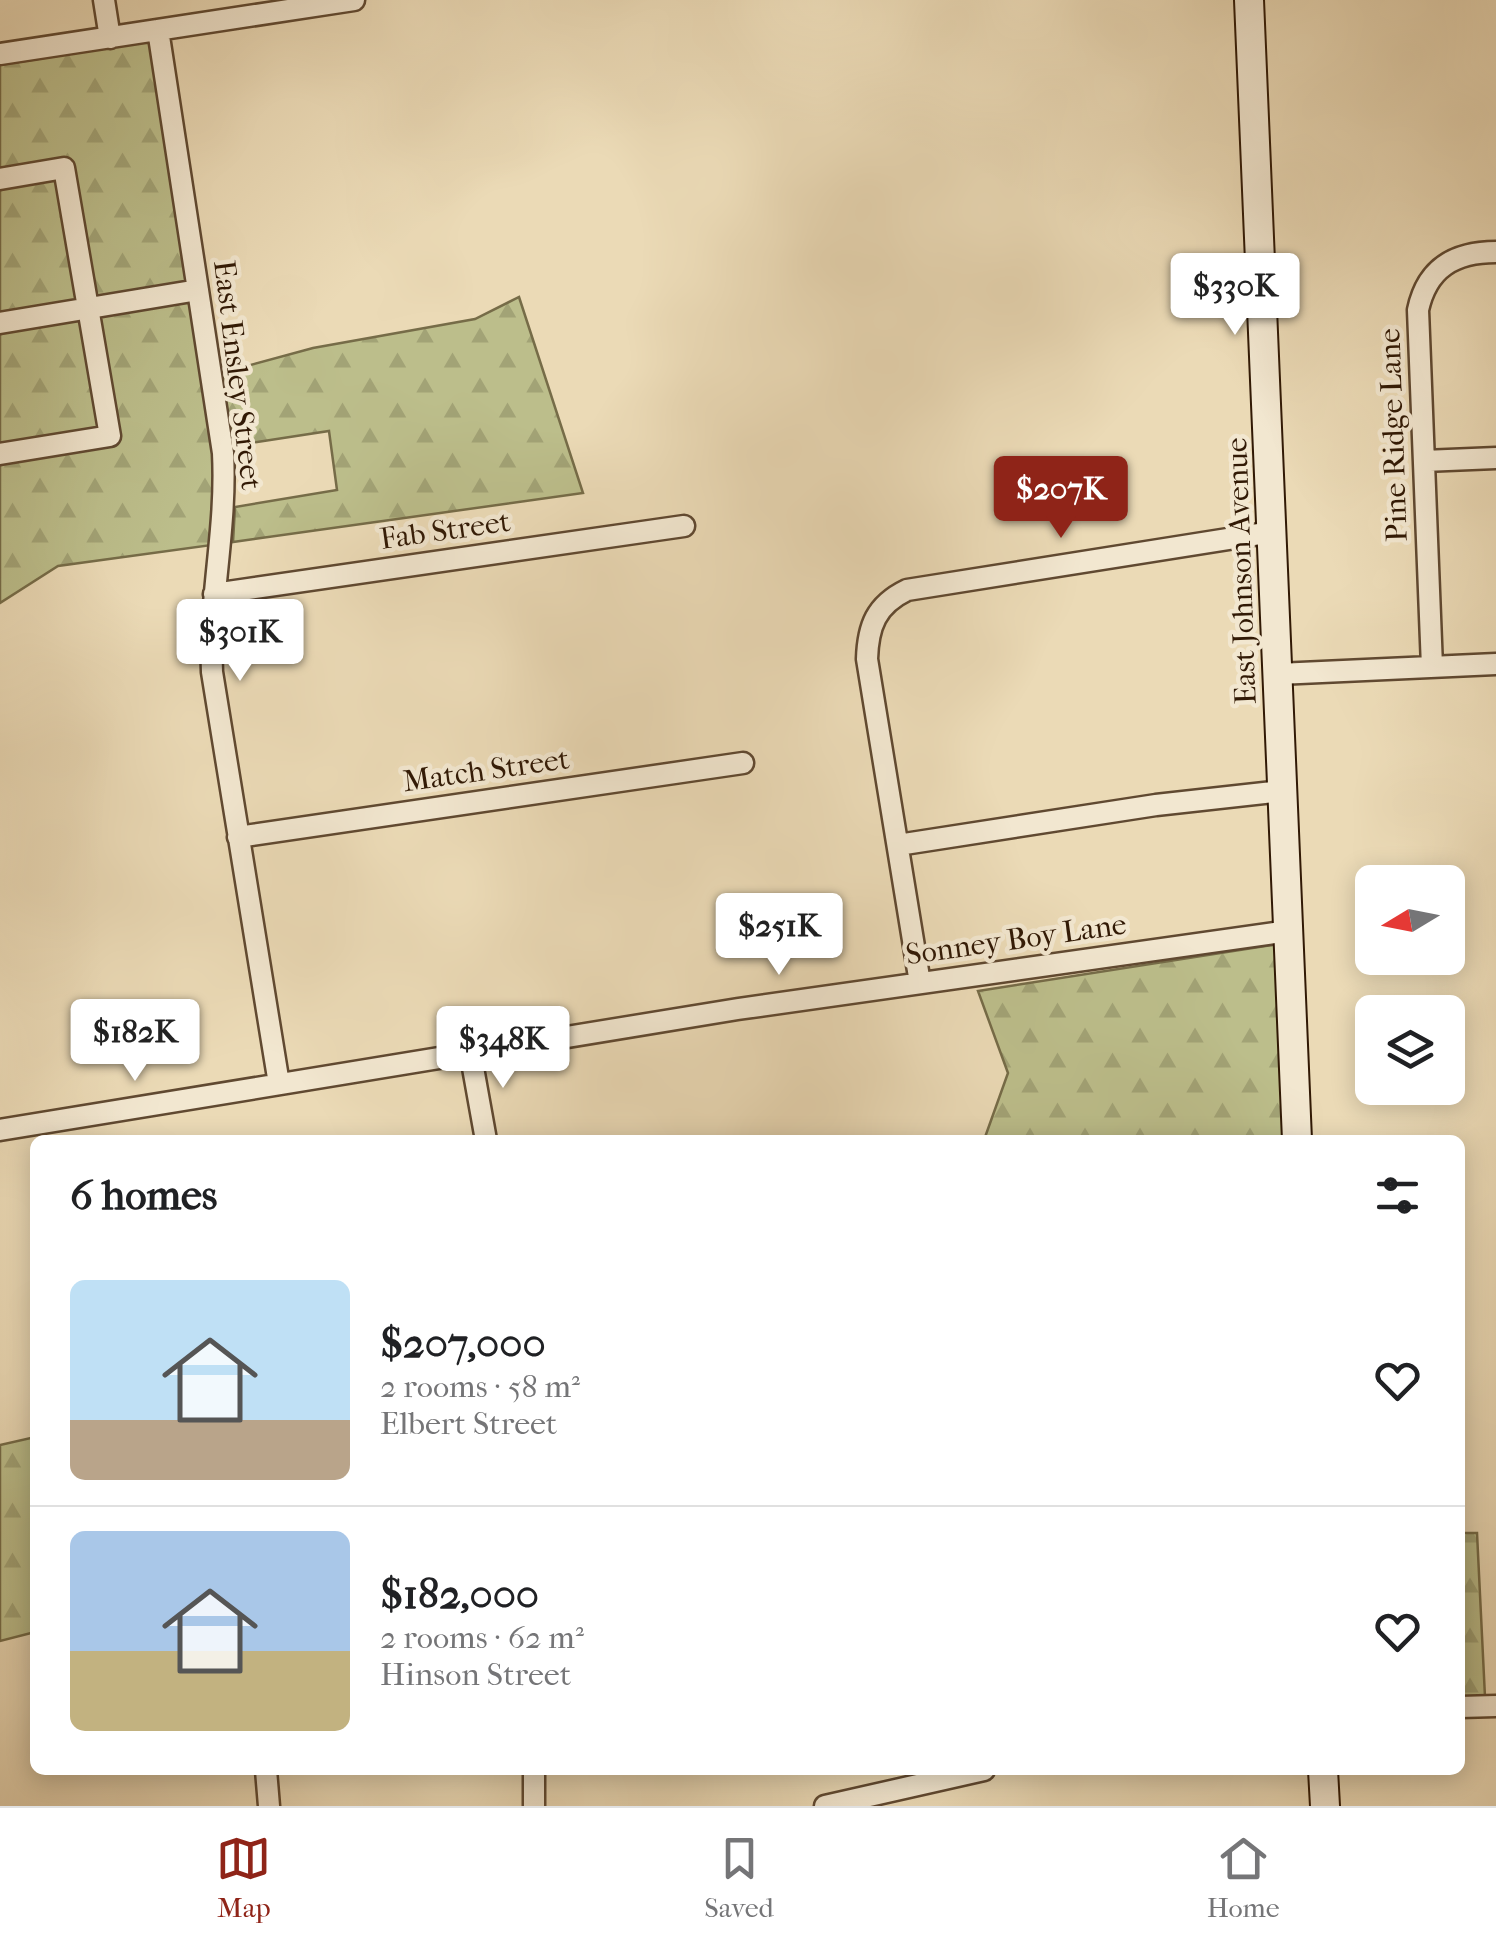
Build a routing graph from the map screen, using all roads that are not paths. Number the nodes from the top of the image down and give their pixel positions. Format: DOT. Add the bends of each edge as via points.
graph roads {
  1 [pos="104,0"];
  2 [pos="354,0"];
  3 [pos="1249,0"];
  4 [pos="158,30"];
  5 [pos="110,38"];
  6 [pos="0,54"];
  7 [pos="0,179"];
  8 [pos="1496,252"];
  9 [pos="198,290"];
  10 [pos="88,308"];
  11 [pos="0,322"];
  12 [pos="0,454"];
  13 [pos="1496,458"];
  14 [pos="1424,462"];
  15 [pos="684,526"];
  16 [pos="1272,532"];
  17 [pos="214,594"];
  18 [pos="1496,664"];
  19 [pos="1432,667"];
  20 [pos="1278,674"];
  21 [pos="743,764"];
  22 [pos="1282,791"];
  23 [pos="238,837"];
  24 [pos="898,845"];
  25 [pos="1289,932"];
  26 [pos="920,983"];
  27 [pos="470,1051"];
  28 [pos="279,1084"];
  29 [pos="0,1130"];
  30 [pos="485,1135"];
  31 [pos="1298,1135"];
  32 [pos="1496,1706"];
  33 [pos="1465,1707"];
  34 [pos="266,1775"];
  35 [pos="534,1775"];
  36 [pos="962,1775"];
  37 [pos="1323,1775"];
  38 [pos="269,1806"];
  39 [pos="534,1806"];
  40 [pos="825,1806"];
  41 [pos="1324,1806"];
  1 -- 5 [label="street"];
  2 -- 4 [label="street"];
  3 -- 16 [label="main road, East Johnson Avenue"];
  4 -- 5 [label="street"];
  4 -- 9 [label="street, East Ensley Street"];
  5 -- 6 [label="street"];
  7 -- 10 [label="street" via="64,168"];
  8 -- 14 [label="street, Pine Ridge Lane" via="1454,258 1421,294"];
  9 -- 10 [label="street"];
  9 -- 17 [label="street, East Ensley Street" via="223,453 223,540"];
  10 -- 11 [label="street"];
  10 -- 12 [label="street" via="110,436"];
  13 -- 14 [label="street"];
  14 -- 19 [label="street, Pine Ridge Lane"];
  15 -- 17 [label="street, Fab Street"];
  16 -- 20 [label="main road, East Johnson Avenue"];
  16 -- 24 [label="street" via="906,590 890,598 868,634 868,659"];
  17 -- 23 [label="street, East Ensley Street" via="212,672"];
  18 -- 19 [label="street"];
  19 -- 20 [label="street"];
  20 -- 22 [label="main road, East Johnson Avenue"];
  21 -- 23 [label="street, Match Street"];
  22 -- 24 [label="street"];
  22 -- 25 [label="main road, East Johnson Avenue"];
  23 -- 28 [label="street, East Ensley Street"];
  24 -- 26 [label="street"];
  25 -- 26 [label="street, Sonney Boy Lane"];
  25 -- 31 [label="main road, East Johnson Avenue"];
  26 -- 27 [label="street, Sonney Boy Lane"];
  27 -- 28 [label="street, Sonney Boy Lane"];
  27 -- 30 [label="street"];
  28 -- 29 [label="street, Sonney Boy Lane"];
  32 -- 33 [label="street"];
  34 -- 38 [label="street"];
  35 -- 39 [label="street"];
  36 -- 40 [label="street"];
  37 -- 41 [label="main road"];
}
